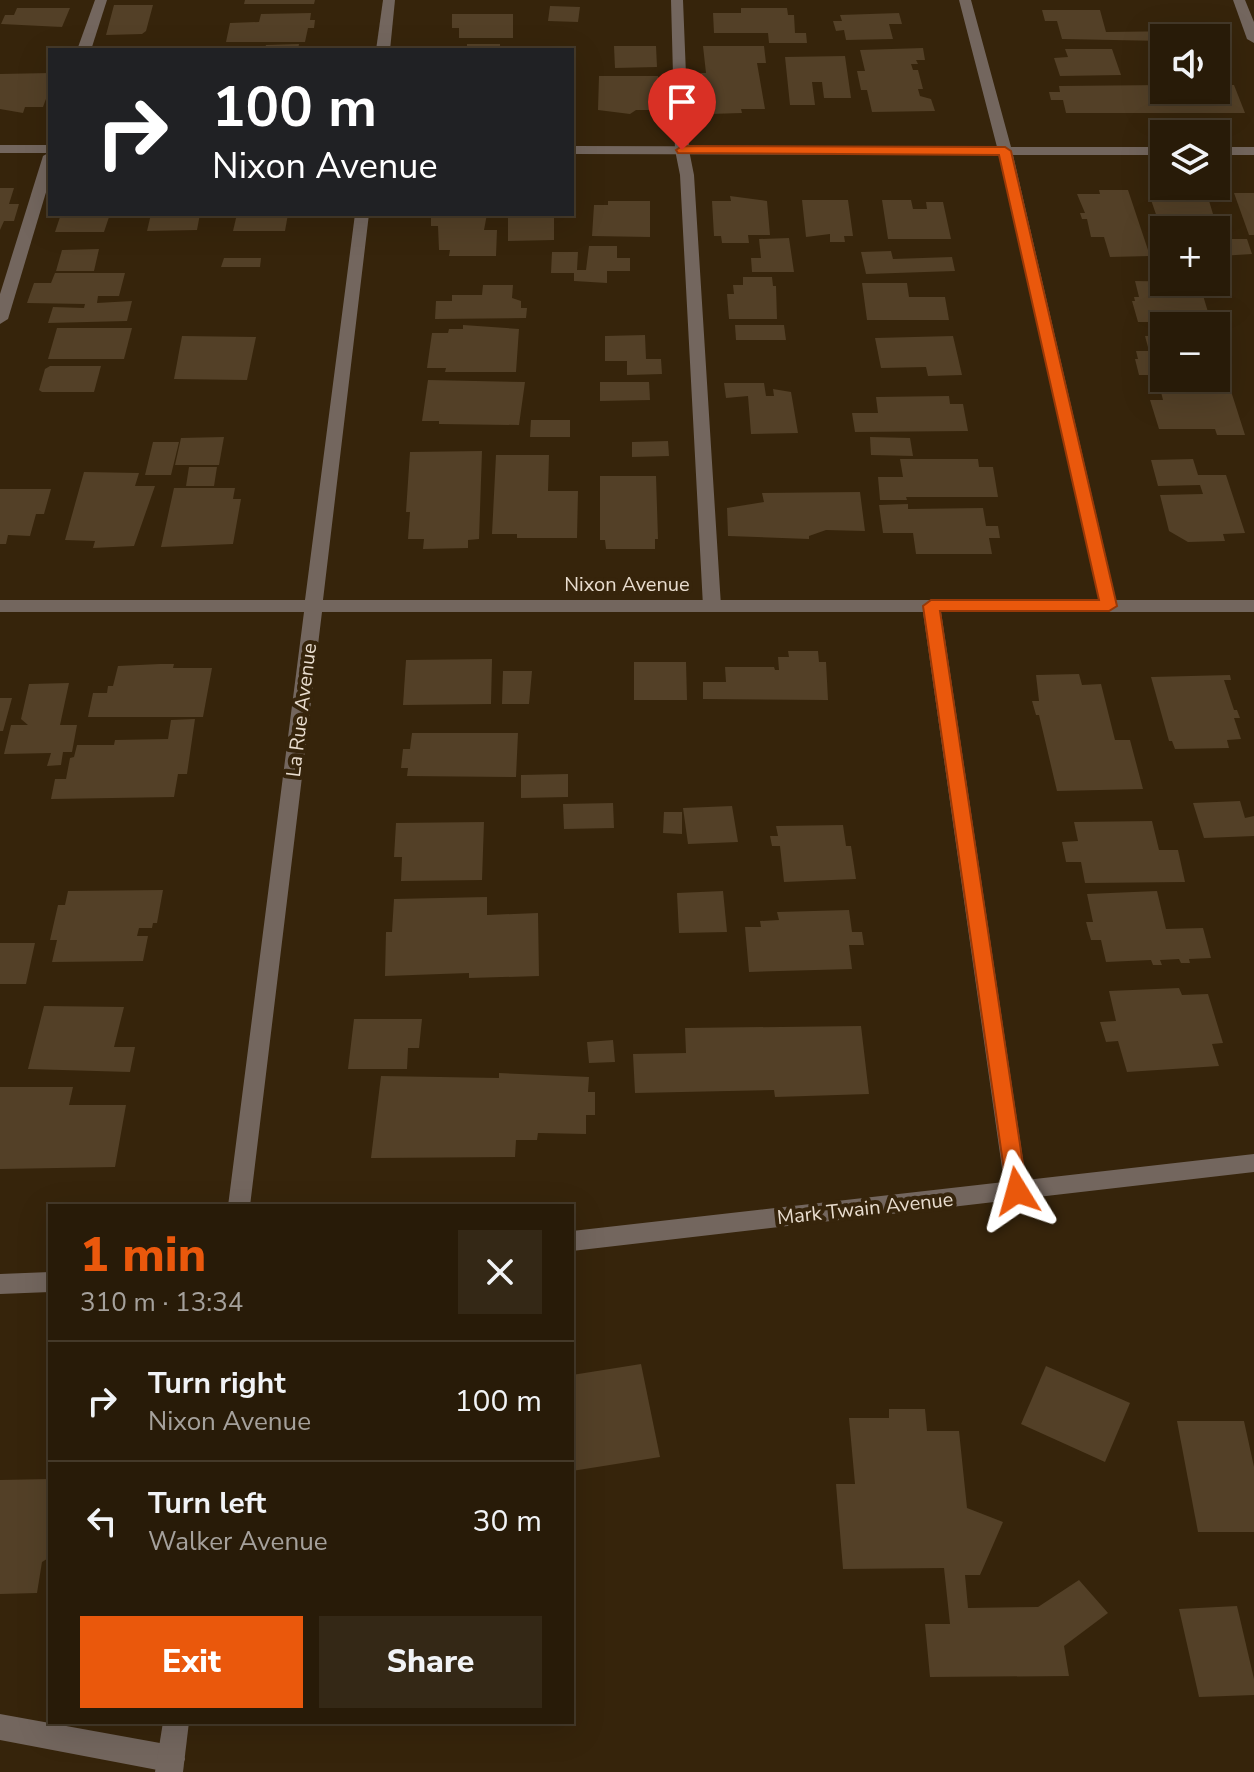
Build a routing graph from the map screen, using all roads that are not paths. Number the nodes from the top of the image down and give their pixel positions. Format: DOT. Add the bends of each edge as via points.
graph roads {
  1 [pos="101,0"];
  2 [pos="389,0"];
  3 [pos="677,0"];
  4 [pos="965,0"];
  5 [pos="1239,0"];
  6 [pos="1254,39"];
  7 [pos="85,48"];
  8 [pos="383,48"];
  9 [pos="0,149"];
  10 [pos="48,149"];
  11 [pos="574,150"];
  12 [pos="682,150"];
  13 [pos="1005,151"];
  14 [pos="1150,151"];
  15 [pos="1230,151"];
  16 [pos="1254,151"];
  17 [pos="48,163"];
  18 [pos="362,216"];
  19 [pos="0,319"];
  20 [pos="0,606"];
  21 [pos="314,606"];
  22 [pos="712,606"];
  23 [pos="931,606"];
  24 [pos="1109,606"];
  25 [pos="1254,606"];
  26 [pos="1254,1163"];
  27 [pos="1017,1191"];
  28 [pos="239,1204"];
  29 [pos="574,1241"];
  30 [pos="48,1282"];
  31 [pos="0,1284"];
  32 [pos="176,1724"];
  33 [pos="0,1727"];
  34 [pos="170,1765"];
  1 -- 7 [label="street"];
  2 -- 8 [label="street"];
  3 -- 12 [label="street"];
  4 -- 13 [label="street"];
  5 -- 6 [label="street"];
  9 -- 10 [label="street"];
  11 -- 12 [label="street"];
  12 -- 13 [label="street"];
  12 -- 22 [label="street"];
  13 -- 14 [label="street"];
  13 -- 24 [label="street"];
  15 -- 16 [label="street"];
  17 -- 19 [label="street"];
  18 -- 21 [label="street, La Rue Avenue"];
  20 -- 21 [label="street, Nixon Avenue"];
  21 -- 22 [label="street, Nixon Avenue"];
  21 -- 28 [label="street, La Rue Avenue"];
  22 -- 23 [label="street, Nixon Avenue"];
  23 -- 24 [label="street, Nixon Avenue"];
  23 -- 27 [label="street"];
  24 -- 25 [label="street, Nixon Avenue"];
  26 -- 27 [label="street, Mark Twain Avenue"];
  27 -- 29 [label="street, Mark Twain Avenue"];
  30 -- 31 [label="street"];
  32 -- 34 [label="street"];
  33 -- 34 [label="street"];
}
